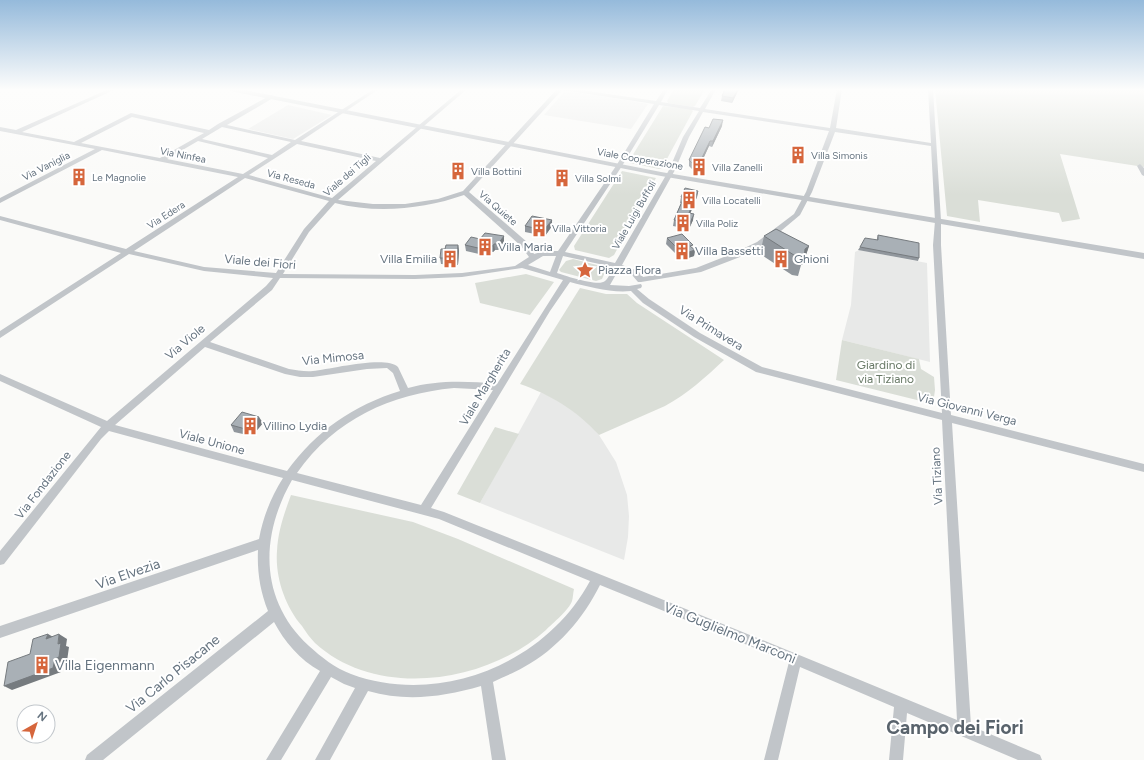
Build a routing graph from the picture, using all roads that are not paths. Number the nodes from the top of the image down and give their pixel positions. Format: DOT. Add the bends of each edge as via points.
graph roads {
  1 [pos="34,124"];
  2 [pos="112,124"];
  3 [pos="174,124"];
  4 [pos="323,124"];
  5 [pos="407,124"];
  6 [pos="423,124"];
  7 [pos="527,124"];
  8 [pos="644,124"];
  9 [pos="694,124"];
  10 [pos="802,124"];
  11 [pos="834,124"];
  12 [pos="933,124"];
  13 [pos="220,125"];
  14 [pos="420,127"];
  15 [pos="0,129"];
  16 [pos="833,129"];
  17 [pos="17,132"];
  18 [pos="208,132"];
  19 [pos="196,139"];
  20 [pos="296,142"];
  21 [pos="76,143"];
  22 [pos="508,145"];
  23 [pos="934,145"];
  24 [pos="102,148"];
  25 [pos="273,157"];
  26 [pos="161,160"];
  27 [pos="380,160"];
  28 [pos="619,166"];
  29 [pos="1140,166"];
  30 [pos="1144,174"];
  31 [pos="668,175"];
  32 [pos="244,176"];
  33 [pos="465,192"];
  34 [pos="805,199"];
  35 [pos="333,200"];
  36 [pos="0,201"];
  37 [pos="0,218"];
  38 [pos="938,221"];
  39 [pos="126,252"];
  40 [pos="561,254"];
  41 [pos="1144,256"];
  42 [pos="533,257"];
  43 [pos="523,266"];
  44 [pos="616,267"];
  45 [pos="553,274"];
  46 [pos="279,276"];
  47 [pos="568,279"];
  48 [pos="641,280"];
  49 [pos="602,286"];
  50 [pos="628,289"];
  51 [pos="0,335"];
  52 [pos="204,343"];
  53 [pos="783,376"];
  54 [pos="0,377"];
  55 [pos="500,388"];
  56 [pos="405,392"];
  57 [pos="947,418"];
  58 [pos="107,427"];
  59 [pos="1144,468"];
  60 [pos="289,476"];
  61 [pos="424,510"];
  62 [pos="264,543"];
  63 [pos="0,560"];
  64 [pos="598,578"];
  65 [pos="275,613"];
  66 [pos="0,632"];
  67 [pos="796,659"];
  68 [pos="328,669"];
  69 [pos="486,678"];
  70 [pos="364,685"];
  71 [pos="901,703"];
  72 [pos="964,730"];
  73 [pos="92,760"];
  74 [pos="273,760"];
  75 [pos="322,760"];
  76 [pos="499,760"];
  77 [pos="772,760"];
  78 [pos="896,760"];
  79 [pos="1035,760"];
  1 -- 17 [label="street"];
  2 -- 21 [label="street"];
  3 -- 18 [label="street"];
  4 -- 20 [label="street, Via Edera"];
  5 -- 14 [label="street, Viale Cooperazione"];
  6 -- 14 [label="street, Viale dei Tigli"];
  7 -- 22 [label="street"];
  8 -- 28 [label="street"];
  9 -- 31 [label="street, Viale Luigi Buffoli"];
  10 -- 16 [label="street"];
  11 -- 16 [label="street"];
  12 -- 23 [label="street, Via Tiziano"];
  13 -- 18 [label="street"];
  13 -- 20 [label="street"];
  14 -- 22 [label="street, Viale Cooperazione"];
  14 -- 27 [label="street, Viale dei Tigli"];
  15 -- 17 [label="street, Via Ninfea"];
  16 -- 23 [label="street"];
  16 -- 34 [label="street"];
  17 -- 21 [label="street, Via Ninfea"];
  18 -- 19 [label="street"];
  19 -- 25 [label="street"];
  19 -- 26 [label="street"];
  20 -- 25 [label="street, Via Edera"];
  20 -- 27 [label="street"];
  21 -- 24 [label="street, Via Ninfea"];
  22 -- 28 [label="street, Viale Cooperazione"];
  22 -- 33 [label="street"];
  23 -- 38 [label="street, Via Tiziano"];
  24 -- 26 [label="street, Via Ninfea"];
  24 -- 36 [label="street, Via Vaniglia"];
  25 -- 32 [label="street, Via Edera"];
  26 -- 32 [label="street, Via Ninfea"];
  27 -- 35 [label="street, Viale dei Tigli"];
  28 -- 31 [label="street, Viale Cooperazione"];
  28 -- 40 [label="street"];
  29 -- 30 [label="street"];
  31 -- 34 [label="street, Viale Cooperazione"];
  31 -- 44 [label="street, Viale Luigi Buffoli"];
  32 -- 35 [label="street, Via Reseda"];
  32 -- 39 [label="street, Via Edera"];
  33 -- 35 [label="street, Via Reseda" via="439,201 405,206 373,206"];
  33 -- 42 [label="street, Via Quiete" via="524,244"];
  34 -- 38 [label="street, Viale Cooperazione"];
  34 -- 48 [label="street" via="798,215 760,244 698,270"];
  35 -- 46 [label="street, Viale dei Tigli" via="299,240"];
  37 -- 39 [label="street, Viale dei Fiori"];
  38 -- 41 [label="street, Viale Cooperazione"];
  38 -- 57 [label="street, Via Tiziano" via="937,245"];
  39 -- 46 [label="street, Viale dei Fiori" via="204,269"];
  39 -- 51 [label="street, Via Edera"];
  40 -- 42 [label="street" via="543,253"];
  40 -- 44 [label="street"];
  40 -- 45 [label="street"];
  42 -- 43 [label="street"];
  43 -- 45 [label="street"];
  43 -- 46 [label="street, Viale dei Fiori" via="489,272 415,277"];
  44 -- 48 [label="street" via="634,273"];
  44 -- 49 [label="street, Viale Luigi Buffoli" via="608,283"];
  45 -- 47 [label="street"];
  46 -- 52 [label="street, Via Viole" via="269,288"];
  47 -- 49 [label="street"];
  47 -- 55 [label="street, Viale Margherita"];
  48 -- 50 [label="street" via="639,284"];
  49 -- 50 [label="street"];
  50 -- 53 [label="street, Via Primavera" via="699,338 729,355 759,370"];
  52 -- 56 [label="street, Via Mimosa" via="298,374 389,366 395,370"];
  52 -- 58 [label="street, Via Viole"];
  53 -- 57 [label="street, Via Giovanni Verga"];
  54 -- 58 [label="street, Viale Unione"];
  55 -- 56 [label="street" via="453,384"];
  55 -- 61 [label="street, Viale Margherita"];
  56 -- 60 [label="street" via="369,406 338,425 313,447"];
  57 -- 59 [label="street, Via Giovanni Verga"];
  57 -- 72 [label="street, Via Tiziano"];
  58 -- 60 [label="street, Viale Unione"];
  58 -- 63 [label="street, Via Fondazione"];
  60 -- 61 [label="street, Viale Unione"];
  60 -- 62 [label="street" via="271,513"];
  61 -- 64 [label="street, Via Guglielmo Marconi"];
  62 -- 65 [label="street" via="264,577"];
  62 -- 66 [label="street, Via Elvezia"];
  64 -- 67 [label="street, Via Guglielmo Marconi"];
  64 -- 69 [label="street" via="581,608 548,642 524,659"];
  65 -- 68 [label="street" via="299,647"];
  65 -- 73 [label="street, Via Carlo Pisacane"];
  67 -- 71 [label="street, Via Guglielmo Marconi"];
  67 -- 77 [label="street"];
  68 -- 70 [label="street"];
  68 -- 74 [label="street"];
  69 -- 70 [label="street" via="444,689 422,691"];
  69 -- 76 [label="street"];
  70 -- 75 [label="street"];
  71 -- 72 [label="street, Via Guglielmo Marconi"];
  71 -- 78 [label="street"];
  72 -- 79 [label="street, Via Guglielmo Marconi"];
}
